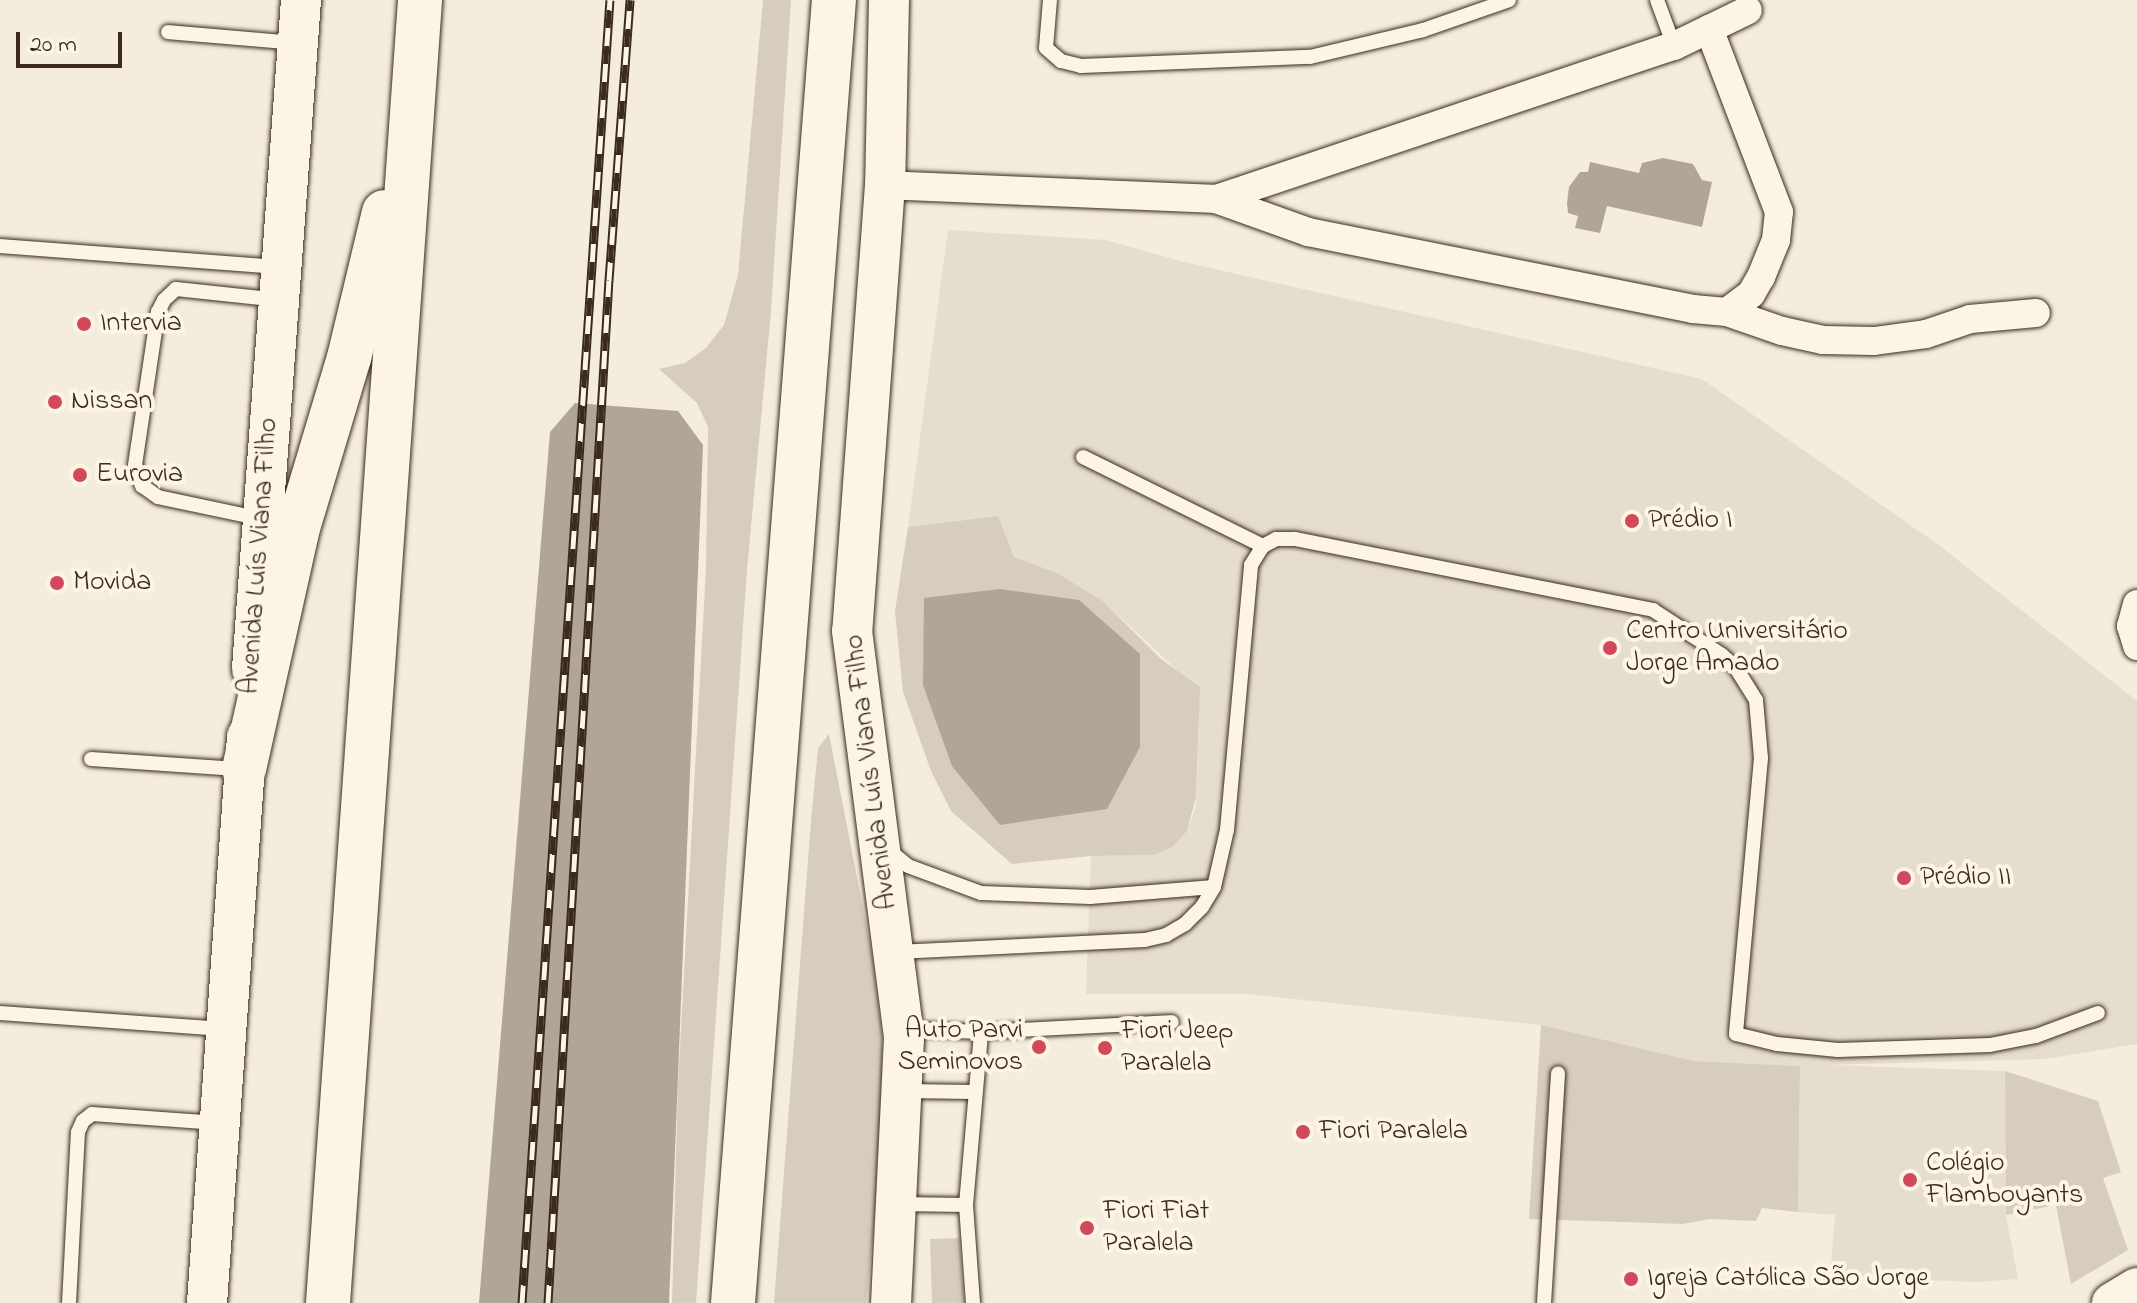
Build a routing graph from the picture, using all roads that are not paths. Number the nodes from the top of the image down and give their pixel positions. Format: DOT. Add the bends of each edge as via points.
graph roads {
  1 [pos="301,0"];
  2 [pos="420,0"];
  3 [pos="834,0"];
  4 [pos="889,0"];
  5 [pos="1050,0"];
  6 [pos="1509,0"];
  7 [pos="1657,0"];
  8 [pos="1748,10"];
  9 [pos="1709,29"];
  10 [pos="168,32"];
  11 [pos="298,43"];
  12 [pos="1674,46"];
  13 [pos="414,82"];
  14 [pos="885,185"];
  15 [pos="1216,199"];
  16 [pos="0,246"];
  17 [pos="280,284"];
  18 [pos="1727,312"];
  19 [pos="2036,313"];
  20 [pos="1083,457"];
  21 [pos="263,519"];
  22 [pos="1263,546"];
  23 [pos="2137,604"];
  24 [pos="2137,646"];
  25 [pos="91,759"];
  26 [pos="244,769"];
  27 [pos="878,841"];
  28 [pos="1214,887"];
  29 [pos="895,952"];
  30 [pos="0,1013"];
  31 [pos="2098,1013"];
  32 [pos="1172,1022"];
  33 [pos="226,1029"];
  34 [pos="904,1029"];
  35 [pos="981,1032"];
  36 [pos="1558,1073"];
  37 [pos="904,1091"];
  38 [pos="974,1092"];
  39 [pos="219,1123"];
  40 [pos="897,1204"];
  41 [pos="966,1205"];
  42 [pos="2137,1288"];
  43 [pos="69,1303"];
  44 [pos="207,1303"];
  45 [pos="328,1303"];
  46 [pos="733,1303"];
  47 [pos="891,1303"];
  48 [pos="973,1303"];
  49 [pos="1544,1303"];
  50 [pos="2112,1303"];
  1 -- 11 [label="main road, Avenida Luís Viana Filho"];
  2 -- 13 [label="highway"];
  3 -- 46 [label="highway"];
  4 -- 14 [label="main road, Avenida Luís Viana Filho"];
  5 -- 6 [label="lane" via="1046,48 1061,61 1081,66 1310,57 1423,30"];
  7 -- 12 [label="lane"];
  8 -- 9 [label="street"];
  9 -- 12 [label="street"];
  9 -- 18 [label="street" via="1779,212 1776,240 1761,277 1751,294"];
  10 -- 11 [label="lane"];
  11 -- 17 [label="main road, Avenida Luís Viana Filho"];
  12 -- 15 [label="street"];
  13 -- 26 [label="highway" via="349,358 278,606"];
  13 -- 45 [label="highway"];
  14 -- 15 [label="street"];
  14 -- 27 [label="main road, Avenida Luís Viana Filho" via="852,631"];
  15 -- 18 [label="street" via="1308,232"];
  16 -- 17 [label="lane"];
  17 -- 21 [label="main road, Avenida Luís Viana Filho"];
  17 -- 21 [label="lane" via="176,289 164,300 135,465 142,486 158,497"];
  18 -- 19 [label="street" via="1823,340 1874,341 1926,334 1970,319"];
  20 -- 22 [label="lane"];
  21 -- 26 [label="main road, Avenida Luís Viana Filho"];
  22 -- 28 [label="lane" via="1251,565 1247,587 1227,830"];
  22 -- 31 [label="lane" via="1276,539 1295,539 1653,610 1722,655 1756,700 1761,758 1736,1034 1838,1050 1990,1045 2036,1036"];
  23 -- 24 [label="street" via="2131,626"];
  25 -- 26 [label="lane"];
  26 -- 33 [label="main road, Avenida Luís Viana Filho"];
  27 -- 28 [label="lane" via="908,866 981,893 1090,897"];
  27 -- 29 [label="main road, Avenida Luís Viana Filho"];
  28 -- 29 [label="lane" via="1185,924 1145,940"];
  29 -- 34 [label="main road, Avenida Luís Viana Filho"];
  30 -- 33 [label="lane"];
  32 -- 35 [label="lane"];
  33 -- 39 [label="main road, Avenida Luís Viana Filho"];
  34 -- 35 [label="lane"];
  34 -- 37 [label="main road, Avenida Luís Viana Filho"];
  35 -- 38 [label="lane"];
  36 -- 49 [label="lane"];
  37 -- 38 [label="lane"];
  37 -- 40 [label="main road, Avenida Luís Viana Filho"];
  38 -- 41 [label="lane"];
  39 -- 43 [label="lane" via="92,1114 83,1121 78,1132"];
  39 -- 44 [label="main road, Avenida Luís Viana Filho"];
  40 -- 41 [label="lane"];
  40 -- 47 [label="main road, Avenida Luís Viana Filho"];
  41 -- 48 [label="lane"];
  42 -- 50 [label="main road"];
}
